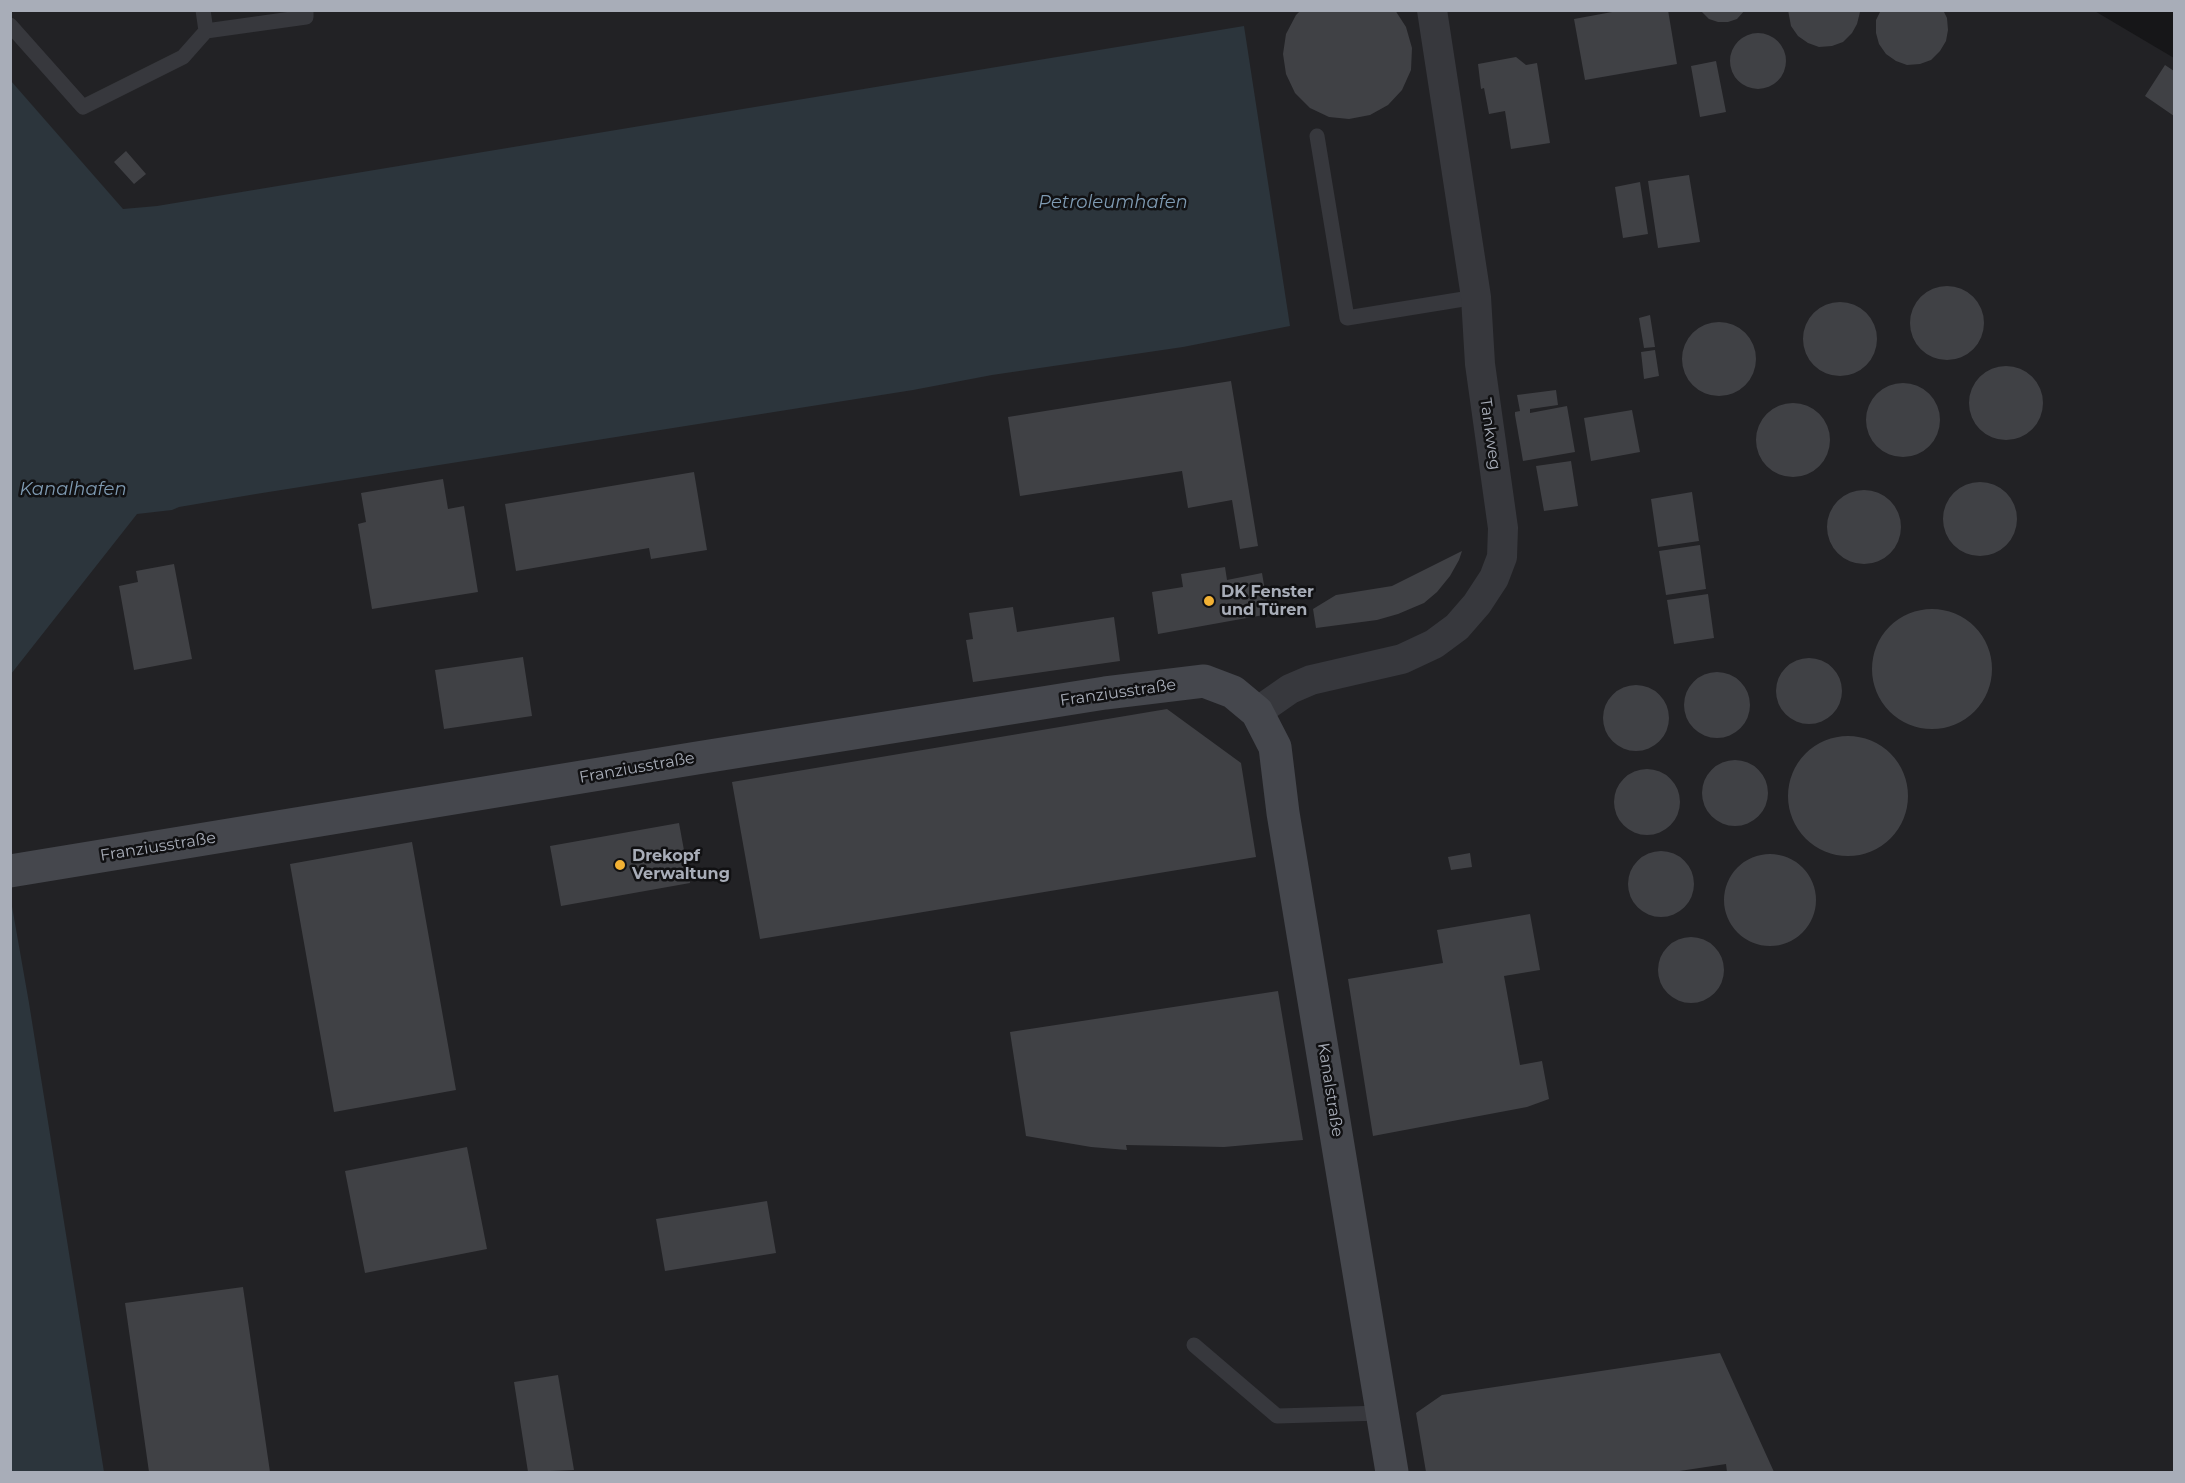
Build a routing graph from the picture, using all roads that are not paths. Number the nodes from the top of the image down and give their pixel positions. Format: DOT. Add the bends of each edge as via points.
graph roads {
  1 [pos="203,10"];
  2 [pos="306,10"];
  3 [pos="1432,10"];
  4 [pos="10,25"];
  5 [pos="206,31"];
  6 [pos="1317,136"];
  7 [pos="1476,297"];
  8 [pos="1257,712"];
  9 [pos="16,870"];
  10 [pos="1194,1345"];
  11 [pos="1382,1413"];
  12 [pos="1392,1473"];
  1 -- 5 [label="lane"];
  2 -- 5 [label="lane" via="306,17"];
  3 -- 7 [label="street, Tankweg"];
  4 -- 5 [label="lane" via="83,107 183,57"];
  6 -- 7 [label="lane" via="1347,318"];
  7 -- 8 [label="street, Tankweg" via="1480,364 1503,528 1502,557 1494,578 1457,627 1434,644 1402,659 1311,680"];
  8 -- 9 [label="main road, Franziusstraße" via="1233,692 1204,681 1105,693"];
  8 -- 11 [label="main road, Kanalstraße" via="1275,747"];
  10 -- 11 [label="lane" via="1277,1416"];
  11 -- 12 [label="main road, Kanalstraße"];
}
